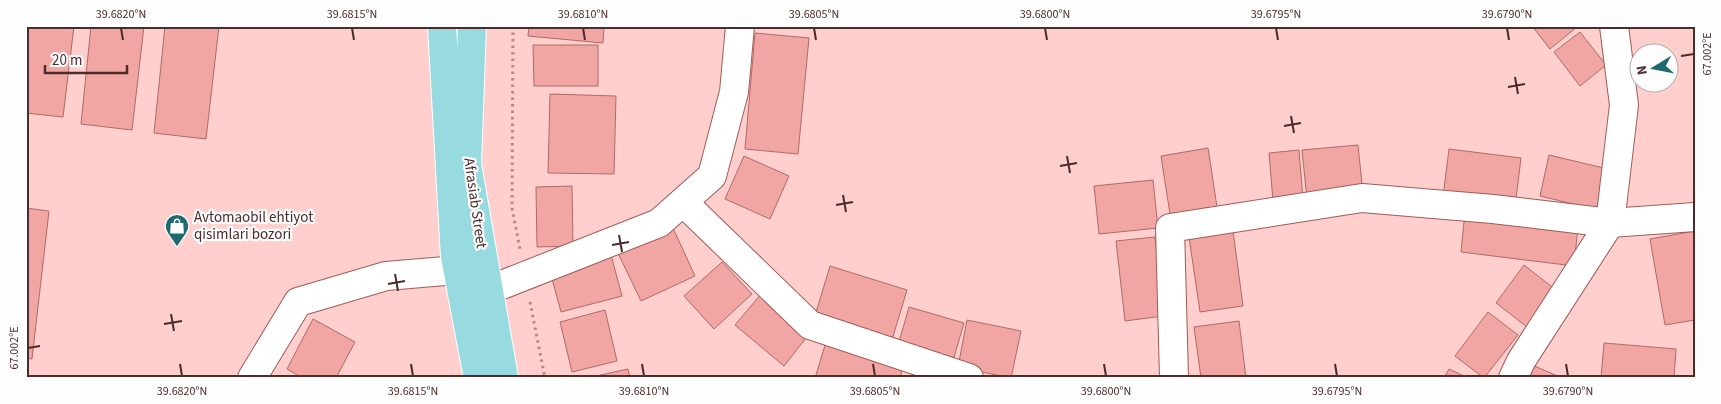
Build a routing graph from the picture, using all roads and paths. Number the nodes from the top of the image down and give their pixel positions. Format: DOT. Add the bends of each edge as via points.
graph roads {
  1 [pos="442,26"];
  2 [pos="472,26"];
  3 [pos="513,26"];
  4 [pos="740,26"];
  5 [pos="1614,26"];
  6 [pos="684,202"];
  7 [pos="1695,217"];
  8 [pos="1610,223"];
  9 [pos="457,270"];
  10 [pos="525,276"];
  11 [pos="489,290"];
  12 [pos="252,378"];
  13 [pos="478,378"];
  14 [pos="504,378"];
  15 [pos="545,378"];
  16 [pos="969,378"];
  17 [pos="1174,378"];
  18 [pos="1513,378"];
  1 -- 9 [label="main road, Afrasiab Street"];
  2 -- 11 [label="main road, Afrasiab Street" via="467,164"];
  3 -- 10 [label="path" via="512,208"];
  4 -- 6 [label="street" via="734,92 712,176"];
  5 -- 8 [label="street" via="1624,105"];
  6 -- 10 [label="street" via="659,223"];
  6 -- 16 [label="street" via="810,325"];
  7 -- 8 [label="street"];
  8 -- 17 [label="street" via="1362,198 1170,228"];
  8 -- 18 [label="street"];
  9 -- 12 [label="street" via="386,276 298,302"];
  9 -- 13 [label="main road, Afrasiab Street"];
  10 -- 11 [label="street"];
  10 -- 15 [label="path"];
  11 -- 14 [label="main road, Afrasiab Street"];
}
